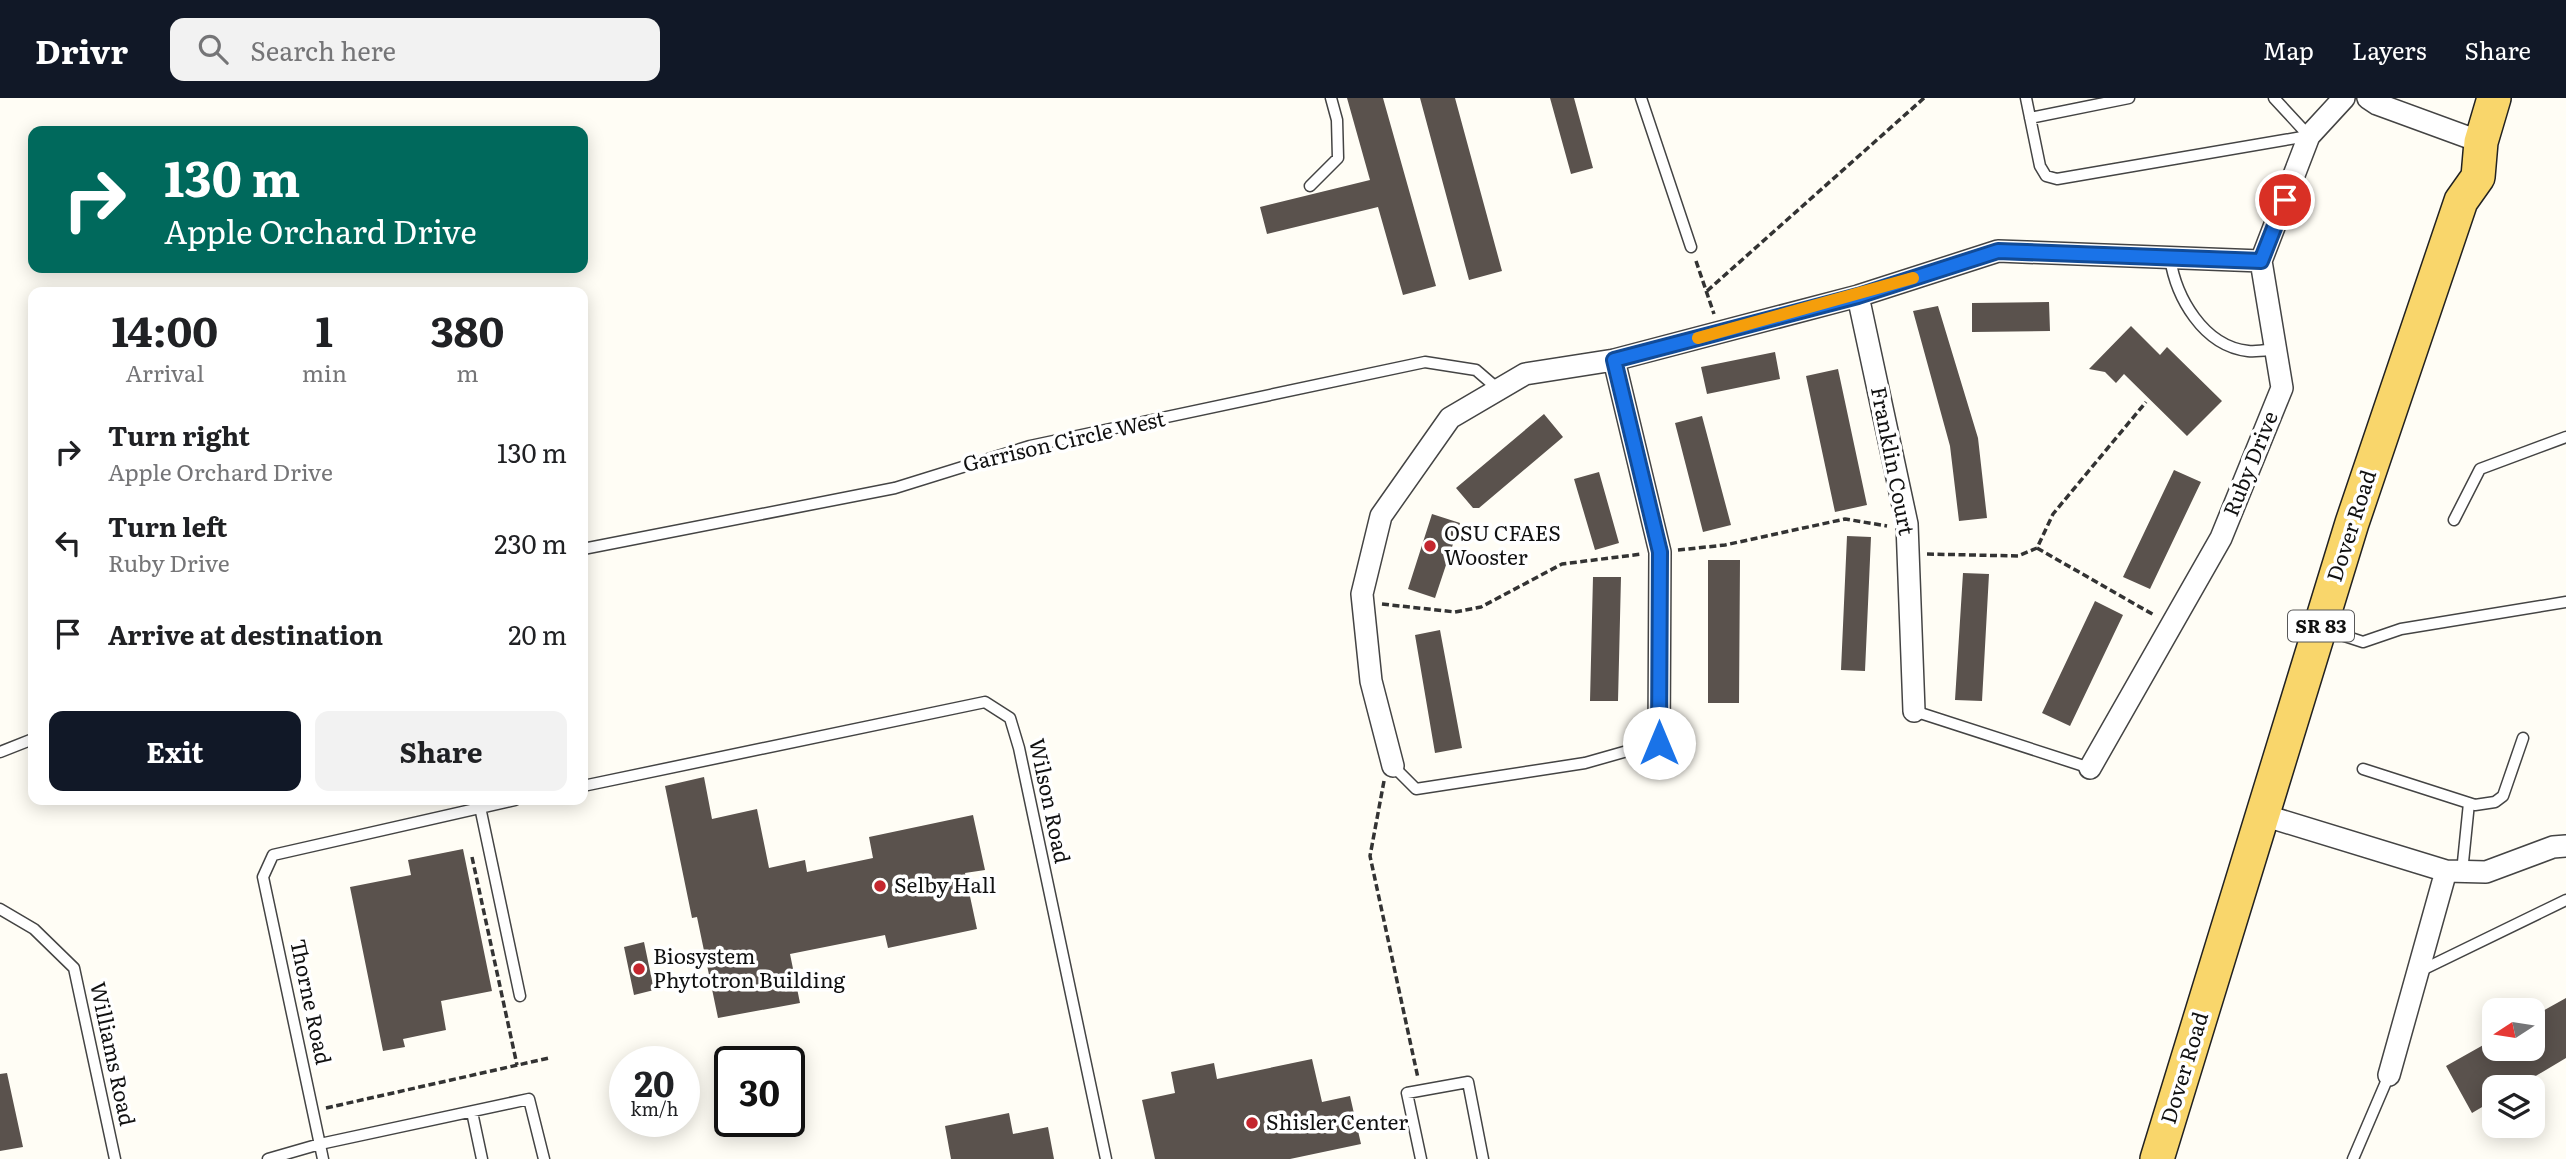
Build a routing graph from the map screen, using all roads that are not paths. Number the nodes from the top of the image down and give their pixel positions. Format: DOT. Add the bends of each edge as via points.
graph roads {
  1 [pos="1331,98"];
  2 [pos="1641,98"];
  3 [pos="2026,98"];
  4 [pos="2129,98"];
  5 [pos="2274,98"];
  6 [pos="2344,98"];
  7 [pos="2368,98"];
  8 [pos="2494,98"];
  9 [pos="2030,118"];
  10 [pos="2309,136"];
  11 [pos="2481,142"];
  12 [pos="1310,186"];
  13 [pos="1691,247"];
  14 [pos="2171,258"];
  15 [pos="2261,261"];
  16 [pos="1858,296"];
  17 [pos="2276,349"];
  18 [pos="1614,360"];
  19 [pos="1499,389"];
  20 [pos="2566,438"];
  21 [pos="2454,520"];
  22 [pos="588,548"];
  23 [pos="2566,603"];
  24 [pos="2320,629"];
  25 [pos="1914,711"];
  26 [pos="2523,738"];
  27 [pos="28,741"];
  28 [pos="1659,743"];
  29 [pos="0,752"];
  30 [pos="1393,766"];
  31 [pos="2090,768"];
  32 [pos="2363,769"];
  33 [pos="588,785"];
  34 [pos="2469,803"];
  35 [pos="488,805"];
  36 [pos="480,807"];
  37 [pos="2263,815"];
  38 [pos="2566,846"];
  39 [pos="2454,871"];
  40 [pos="2566,900"];
  41 [pos="0,909"];
  42 [pos="2418,972"];
  43 [pos="520,996"];
  44 [pos="2389,1075"];
  45 [pos="472,1112"];
  46 [pos="320,1144"];
  47 [pos="115,1159"];
  48 [pos="268,1159"];
  49 [pos="323,1159"];
  50 [pos="482,1159"];
  51 [pos="544,1159"];
  52 [pos="1106,1159"];
  53 [pos="1421,1159"];
  54 [pos="1483,1159"];
  55 [pos="2157,1159"];
  56 [pos="2354,1159"];
  1 -- 12 [label="lane" via="1338,158"];
  2 -- 13 [label="lane"];
  3 -- 9 [label="lane"];
  4 -- 9 [label="lane"];
  5 -- 10 [label="lane"];
  6 -- 10 [label="street"];
  7 -- 11 [label="street"];
  8 -- 11 [label="main road, Dover Road / SR 83"];
  9 -- 10 [label="lane" via="2040,166 2046,176 2057,179"];
  10 -- 15 [label="street"];
  11 -- 24 [label="main road, Dover Road / SR 83" via="2477,177 2461,201"];
  14 -- 15 [label="street"];
  14 -- 16 [label="street" via="1998,251"];
  14 -- 17 [label="lane" via="2180,297 2212,335 2248,351"];
  15 -- 17 [label="street, Ruby Drive"];
  16 -- 18 [label="street"];
  16 -- 25 [label="street, Franklin Court" via="1908,534"];
  17 -- 31 [label="street, Ruby Drive" via="2282,388 2221,538"];
  18 -- 19 [label="street" via="1525,373"];
  18 -- 28 [label="street" via="1660,552"];
  19 -- 22 [label="lane, Garrison Circle West" via="1476,370 1425,362 1030,446 895,488"];
  19 -- 30 [label="street" via="1450,418 1381,516 1362,594 1371,681"];
  20 -- 21 [label="lane" via="2480,469"];
  23 -- 24 [label="lane" via="2401,629 2363,642"];
  24 -- 37 [label="main road, Dover Road / SR 83"];
  25 -- 31 [label="lane"];
  26 -- 34 [label="lane" via="2503,796 2484,804"];
  27 -- 29 [label="lane"];
  28 -- 30 [label="lane" via="1585,763 1416,789"];
  32 -- 34 [label="lane"];
  33 -- 52 [label="lane, Wilson Road" via="985,702 1010,718"];
  34 -- 39 [label="lane"];
  35 -- 36 [label="lane"];
  36 -- 43 [label="lane"];
  36 -- 46 [label="lane, Thorne Road" via="272,855 263,877"];
  37 -- 39 [label="street"];
  37 -- 55 [label="main road, Dover Road / SR 83"];
  38 -- 39 [label="street" via="2486,872"];
  39 -- 42 [label="street"];
  40 -- 42 [label="lane"];
  41 -- 47 [label="lane, Williams Road" via="34,929 74,968"];
  42 -- 44 [label="street"];
  44 -- 56 [label="lane"];
  45 -- 46 [label="lane"];
  45 -- 50 [label="lane"];
  45 -- 51 [label="lane" via="529,1099"];
  46 -- 48 [label="lane"];
  46 -- 49 [label="lane, Thorne Road"];
  53 -- 54 [label="lane" via="1408,1093 1468,1082"];
}
